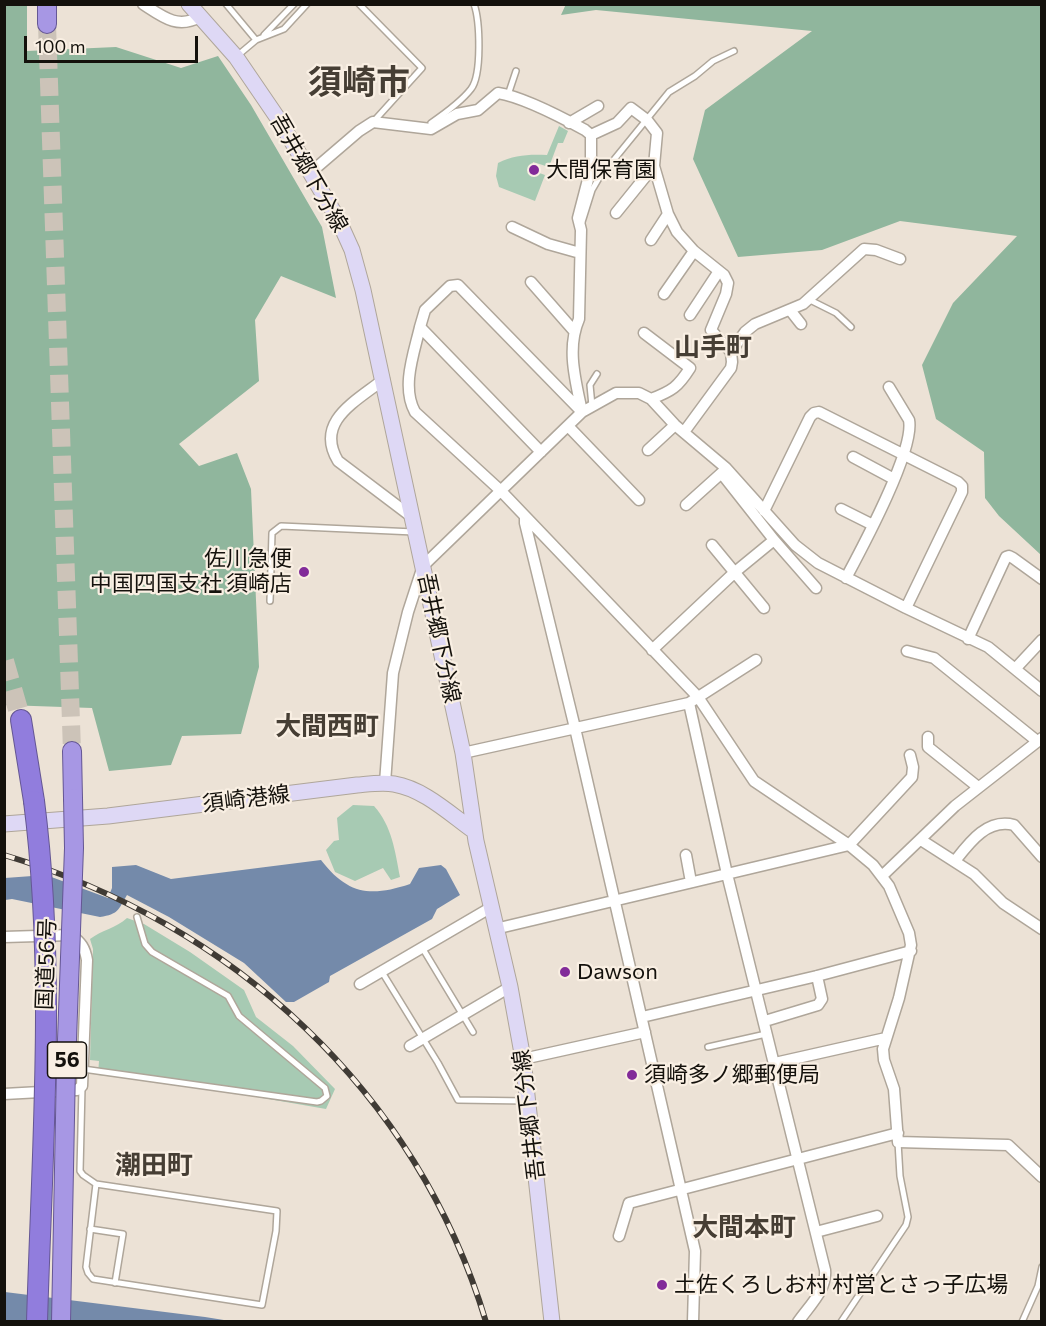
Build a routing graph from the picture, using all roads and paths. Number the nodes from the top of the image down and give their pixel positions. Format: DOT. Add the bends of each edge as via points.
graph roads {
  1 [pos="47,4"];
  2 [pos="144,4"];
  3 [pos="189,4"];
  4 [pos="226,4"];
  5 [pos="294,4"];
  6 [pos="307,4"];
  7 [pos="359,4"];
  8 [pos="474,4"];
  9 [pos="200,17"];
  10 [pos="47,24"];
  11 [pos="263,36"];
  12 [pos="256,40"];
  13 [pos="734,51"];
  14 [pos="236,57"];
  15 [pos="516,71"];
  16 [pos="508,95"];
  17 [pos="598,106"];
  18 [pos="647,120"];
  19 [pos="373,122"];
  20 [pos="569,123"];
  21 [pos="423,129"];
  22 [pos="591,135"];
  23 [pos="654,166"];
  24 [pos="310,173"];
  25 [pos="616,213"];
  26 [pos="668,214"];
  27 [pos="512,227"];
  28 [pos="581,230"];
  29 [pos="651,240"];
  30 [pos="694,251"];
  31 [pos="580,253"];
  32 [pos="900,259"];
  33 [pos="719,270"];
  34 [pos="531,282"];
  35 [pos="664,294"];
  36 [pos="810,300"];
  37 [pos="790,310"];
  38 [pos="690,315"];
  39 [pos="801,324"];
  40 [pos="420,327"];
  41 [pos="851,327"];
  42 [pos="574,331"];
  43 [pos="644,333"];
  44 [pos="731,352"];
  45 [pos="597,374"];
  46 [pos="384,379"];
  47 [pos="889,387"];
  48 [pos="651,399"];
  49 [pos="587,409"];
  50 [pos="568,426"];
  51 [pos="680,428"];
  52 [pos="648,450"];
  53 [pos="541,452"];
  54 [pos="904,454"];
  55 [pos="853,457"];
  56 [pos="724,471"];
  57 [pos="894,479"];
  58 [pos="501,491"];
  59 [pos="639,500"];
  60 [pos="686,505"];
  61 [pos="840,509"];
  62 [pos="764,511"];
  63 [pos="525,516"];
  64 [pos="414,524"];
  65 [pos="873,525"];
  66 [pos="774,540"];
  67 [pos="712,545"];
  68 [pos="423,566"];
  69 [pos="735,573"];
  70 [pos="846,578"];
  71 [pos="1041,579"];
  72 [pos="816,588"];
  73 [pos="270,601"];
  74 [pos="764,608"];
  75 [pos="906,608"];
  76 [pos="968,639"];
  77 [pos="1040,645"];
  78 [pos="652,650"];
  79 [pos="907,651"];
  80 [pos="756,660"];
  81 [pos="1015,669"];
  82 [pos="1041,691"];
  83 [pos="694,700"];
  84 [pos="21,720"];
  85 [pos="575,728"];
  86 [pos="928,737"];
  87 [pos="1039,740"];
  88 [pos="72,751"];
  89 [pos="463,753"];
  90 [pos="910,755"];
  91 [pos="385,783"];
  92 [pos="978,787"];
  93 [pos="4,824"];
  94 [pos="474,831"];
  95 [pos="921,840"];
  96 [pos="849,845"];
  97 [pos="1039,850"];
  98 [pos="686,855"];
  99 [pos="955,861"];
  100 [pos="727,874"];
  101 [pos="882,876"];
  102 [pos="691,882"];
  103 [pos="613,900"];
  104 [pos="490,908"];
  105 [pos="137,917"];
  106 [pos="1041,928"];
  107 [pos="495,929"];
  108 [pos="4,937"];
  109 [pos="423,949"];
  110 [pos="911,951"];
  111 [pos="382,972"];
  112 [pos="817,976"];
  113 [pos="360,984"];
  114 [pos="510,987"];
  115 [pos="756,989"];
  116 [pos="462,1014"];
  117 [pos="642,1017"];
  118 [pos="765,1021"];
  119 [pos="473,1032"];
  120 [pos="645,1032"];
  121 [pos="767,1033"];
  122 [pos="421,1037"];
  123 [pos="886,1038"];
  124 [pos="410,1046"];
  125 [pos="708,1047"];
  126 [pos="523,1059"];
  127 [pos="775,1063"];
  128 [pos="83,1069"];
  129 [pos="82,1086"];
  130 [pos="4,1094"];
  131 [pos="528,1101"];
  132 [pos="898,1137"];
  133 [pos="798,1158"];
  134 [pos="1041,1177"];
  135 [pos="96,1184"];
  136 [pos="681,1188"];
  137 [pos="877,1216"];
  138 [pos="90,1229"];
  139 [pos="816,1233"];
  140 [pos="619,1236"];
  141 [pos="1041,1266"];
  142 [pos="116,1284"];
  143 [pos="37,1322"];
  144 [pos="61,1322"];
  145 [pos="552,1322"];
  146 [pos="693,1322"];
  147 [pos="798,1322"];
  148 [pos="841,1322"];
  149 [pos="1022,1322"];
  1 -- 10 [label="highway"];
  2 -- 9 [label="street" via="176,21 191,22"];
  3 -- 9 [label="main road, 吾井郷下分線"];
  4 -- 12 [label="lane"];
  5 -- 11 [label="lane"];
  6 -- 11 [label="lane" via="284,29"];
  7 -- 19 [label="lane" via="422,68"];
  8 -- 21 [label="lane" via="478,35 474,85 459,102"];
  9 -- 14 [label="main road, 吾井郷下分線"];
  11 -- 12 [label="lane"];
  12 -- 14 [label="lane"];
  13 -- 18 [label="lane" via="669,92"];
  14 -- 24 [label="main road, 吾井郷下分線"];
  15 -- 16 [label="lane"];
  16 -- 20 [label="street"];
  16 -- 21 [label="street" via="498,93 478,110 457,114 431,129"];
  17 -- 20 [label="street"];
  18 -- 22 [label="street" via="631,108 617,123"];
  18 -- 23 [label="street" via="657,133"];
  18 -- 28 [label="lane" via="599,178"];
  19 -- 21 [label="street"];
  19 -- 24 [label="street"];
  20 -- 22 [label="street"];
  22 -- 28 [label="street" via="591,168 578,219"];
  23 -- 25 [label="street"];
  23 -- 26 [label="street"];
  24 -- 46 [label="main road, 吾井郷下分線" via="349,242"];
  26 -- 29 [label="street"];
  26 -- 30 [label="street"];
  27 -- 31 [label="street" via="548,244"];
  28 -- 31 [label="street"];
  30 -- 33 [label="street"];
  30 -- 35 [label="street"];
  31 -- 42 [label="street" via="579,319"];
  32 -- 36 [label="street" via="864,249"];
  33 -- 38 [label="street"];
  33 -- 44 [label="street" via="728,286 711,330"];
  34 -- 42 [label="street"];
  36 -- 37 [label="street"];
  36 -- 41 [label="lane" via="836,313"];
  37 -- 39 [label="street"];
  37 -- 44 [label="street" via="755,324"];
  40 -- 49 [label="street" via="425,310 450,286 458,285"];
  40 -- 53 [label="street"];
  40 -- 58 [label="street" via="411,370 410,403"];
  42 -- 49 [label="street" via="573,367"];
  43 -- 48 [label="street" via="690,368 670,392"];
  44 -- 51 [label="street" via="730,368"];
  45 -- 49 [label="lane" via="590,385"];
  46 -- 64 [label="main road, 吾井郷下分線"];
  46 -- 64 [label="street" via="337,417 331,441 333,452 338,461"];
  47 -- 54 [label="street" via="909,420"];
  48 -- 49 [label="street" via="639,393 616,393"];
  48 -- 51 [label="street"];
  49 -- 50 [label="street"];
  50 -- 53 [label="street"];
  50 -- 59 [label="street"];
  51 -- 52 [label="street"];
  51 -- 56 [label="street"];
  53 -- 58 [label="street"];
  54 -- 57 [label="street"];
  54 -- 62 [label="street" via="814,413"];
  54 -- 75 [label="street" via="962,486"];
  55 -- 57 [label="street"];
  56 -- 60 [label="street"];
  56 -- 62 [label="street"];
  56 -- 66 [label="street"];
  57 -- 65 [label="street"];
  58 -- 63 [label="street"];
  58 -- 68 [label="street"];
  61 -- 65 [label="street"];
  62 -- 70 [label="street" via="801,550"];
  63 -- 78 [label="street"];
  63 -- 85 [label="street"];
  64 -- 68 [label="main road, 吾井郷下分線"];
  64 -- 73 [label="lane" via="281,526 272,533"];
  65 -- 70 [label="street"];
  66 -- 69 [label="street"];
  66 -- 72 [label="street"];
  67 -- 69 [label="street"];
  68 -- 89 [label="main road, 吾井郷下分線"];
  68 -- 91 [label="street" via="393,673"];
  69 -- 74 [label="street"];
  69 -- 78 [label="street"];
  70 -- 75 [label="street"];
  71 -- 76 [label="street" via="1006,557"];
  75 -- 76 [label="street"];
  76 -- 81 [label="street" via="991,649"];
  77 -- 81 [label="street"];
  78 -- 83 [label="street"];
  79 -- 87 [label="street" via="934,658"];
  80 -- 83 [label="street"];
  81 -- 82 [label="street"];
  83 -- 85 [label="street"];
  83 -- 96 [label="street" via="754,781"];
  83 -- 100 [label="street"];
  84 -- 143 [label="highway, bridge" via="34,801 45,916"];
  85 -- 89 [label="street"];
  85 -- 103 [label="street"];
  86 -- 92 [label="street" via="928,747"];
  87 -- 92 [label="street"];
  88 -- 144 [label="highway, 国道56号 / 56, bridge" via="74,858"];
  89 -- 94 [label="main road, 吾井郷下分線"];
  90 -- 96 [label="street" via="912,777"];
  91 -- 93 [label="main road, 須崎港線" via="108,816"];
  91 -- 94 [label="main road, 須崎港線" via="420,793"];
  92 -- 95 [label="street"];
  94 -- 104 [label="main road, 吾井郷下分線"];
  95 -- 99 [label="street"];
  95 -- 101 [label="street"];
  96 -- 100 [label="street"];
  96 -- 101 [label="street"];
  97 -- 99 [label="street" via="1014,825 1002,824 980,833"];
  98 -- 102 [label="street"];
  99 -- 106 [label="street" via="1003,903"];
  100 -- 102 [label="street"];
  100 -- 115 [label="street"];
  101 -- 110 [label="street" via="905,925"];
  102 -- 103 [label="street"];
  103 -- 107 [label="street"];
  103 -- 117 [label="street"];
  104 -- 107 [label="main road, 吾井郷下分線"];
  104 -- 109 [label="street"];
  105 -- 128 [label="lane" via="145,944 152,951 228,996 239,1016 325,1088 327,1096 317,1102"];
  107 -- 114 [label="main road, 吾井郷下分線"];
  108 -- 128 [label="street" via="71,935 86,951"];
  109 -- 111 [label="street"];
  109 -- 116 [label="lane"];
  110 -- 112 [label="street"];
  110 -- 123 [label="street"];
  111 -- 113 [label="street"];
  111 -- 122 [label="lane"];
  112 -- 115 [label="street"];
  112 -- 118 [label="street" via="822,999 818,1005"];
  114 -- 116 [label="street"];
  114 -- 126 [label="main road, 吾井郷下分線"];
  115 -- 117 [label="street"];
  115 -- 118 [label="street"];
  116 -- 119 [label="lane"];
  116 -- 122 [label="street"];
  117 -- 120 [label="street"];
  118 -- 121 [label="street"];
  120 -- 126 [label="street"];
  120 -- 136 [label="street"];
  121 -- 125 [label="lane"];
  121 -- 127 [label="street"];
  122 -- 124 [label="street"];
  122 -- 131 [label="lane" via="458,1100"];
  123 -- 127 [label="street"];
  123 -- 132 [label="street" via="884,1060 894,1089"];
  126 -- 131 [label="main road, 吾井郷下分線"];
  127 -- 133 [label="street"];
  128 -- 129 [label="street"];
  129 -- 130 [label="street" via="77,1090"];
  129 -- 135 [label="lane" via="80,1171"];
  131 -- 145 [label="main road, 吾井郷下分線"];
  132 -- 133 [label="street"];
  132 -- 134 [label="street" via="1008,1145"];
  132 -- 148 [label="lane" via="906,1225"];
  133 -- 136 [label="street"];
  133 -- 139 [label="street"];
  135 -- 138 [label="lane"];
  135 -- 142 [label="lane" via="277,1211 262,1305"];
  136 -- 140 [label="street" via="629,1203"];
  136 -- 146 [label="street" via="695,1251"];
  137 -- 139 [label="street"];
  138 -- 142 [label="lane" via="88,1273 93,1279"];
  138 -- 142 [label="lane" via="123,1234"];
  139 -- 147 [label="street" via="826,1279"];
  141 -- 149 [label="lane" via="1038,1286"];
}
